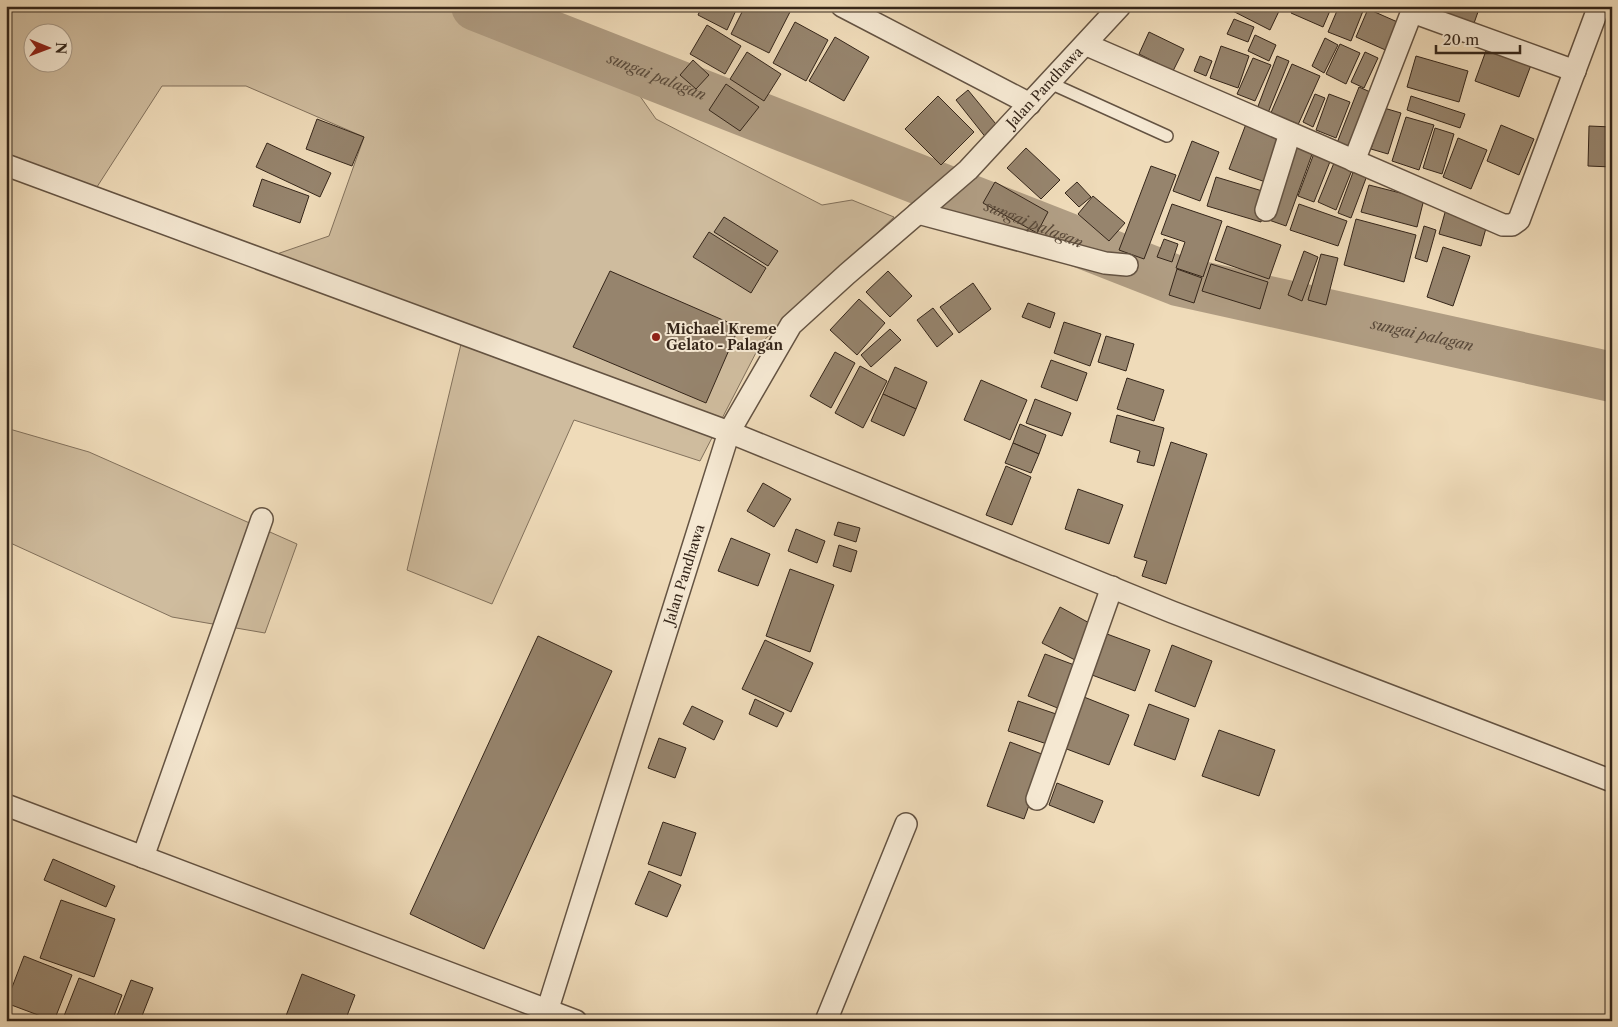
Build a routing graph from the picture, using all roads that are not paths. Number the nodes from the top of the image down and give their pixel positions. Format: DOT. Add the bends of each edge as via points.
graph roads {
  1 [pos="842,6"];
  2 [pos="1120,6"];
  3 [pos="1599,6"];
  4 [pos="1087,45"];
  5 [pos="1575,71"];
  6 [pos="1050,83"];
  7 [pos="1030,104"];
  8 [pos="1290,133"];
  9 [pos="1167,136"];
  10 [pos="1354,161"];
  11 [pos="6,165"];
  12 [pos="1266,210"];
  13 [pos="918,213"];
  14 [pos="1127,265"];
  15 [pos="729,432"];
  16 [pos="262,519"];
  17 [pos="1112,587"];
  18 [pos="1612,781"];
  19 [pos="1037,799"];
  20 [pos="6,805"];
  21 [pos="906,824"];
  22 [pos="143,857"];
  23 [pos="546,1015"];
  24 [pos="576,1021"];
  25 [pos="826,1021"];
  1 -- 7 [label="street"];
  2 -- 4 [label="street, Jalan Pandhawa"];
  3 -- 5 [label="street"];
  4 -- 6 [label="street, Jalan Pandhawa"];
  4 -- 8 [label="street"];
  5 -- 10 [label="street" via="1411,14"];
  5 -- 10 [label="street" via="1518,220 1512,225 1503,226"];
  6 -- 7 [label="street, Jalan Pandhawa"];
  6 -- 9 [label="lane"];
  7 -- 13 [label="street, Jalan Pandhawa" via="968,170"];
  8 -- 10 [label="street"];
  8 -- 12 [label="street"];
  11 -- 15 [label="street"];
  13 -- 14 [label="street" via="1105,263"];
  13 -- 15 [label="street, Jalan Pandhawa" via="791,325"];
  15 -- 17 [label="street"];
  15 -- 23 [label="street, Jalan Pandhawa"];
  16 -- 22 [label="street"];
  17 -- 18 [label="street"];
  17 -- 19 [label="street"];
  20 -- 22 [label="street"];
  21 -- 25 [label="street"];
  22 -- 23 [label="street"];
  23 -- 24 [label="street"];
}
